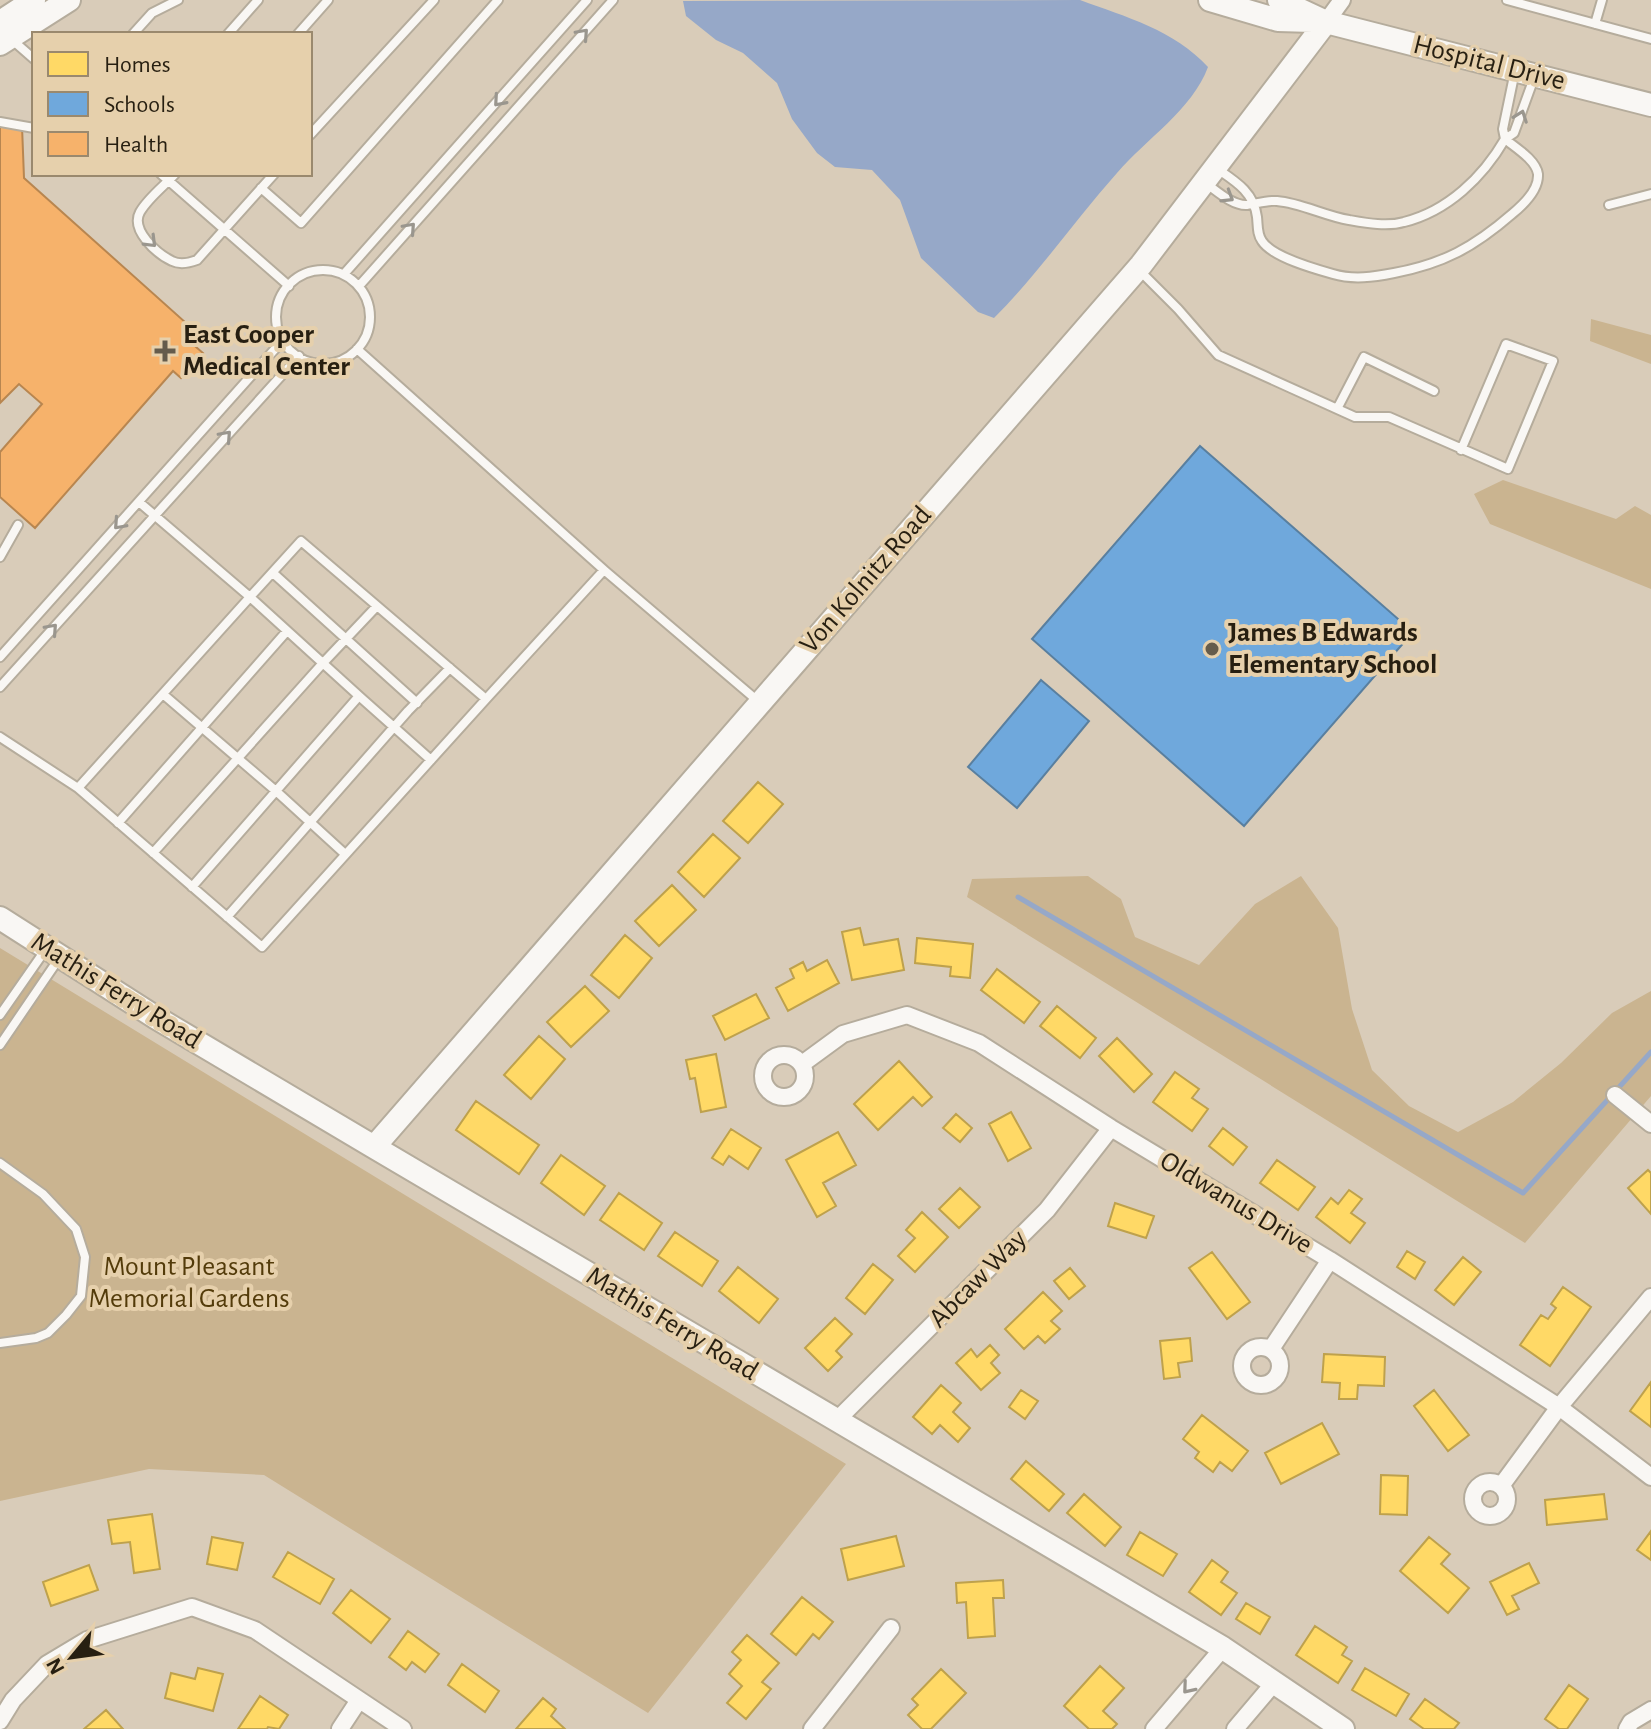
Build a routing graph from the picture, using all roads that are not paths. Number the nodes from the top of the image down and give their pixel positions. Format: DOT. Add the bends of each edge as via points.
graph roads {
  1 [pos="34,0"];
  2 [pos="69,0"];
  3 [pos="178,0"];
  4 [pos="258,0"];
  5 [pos="328,0"];
  6 [pos="434,0"];
  7 [pos="498,0"];
  8 [pos="587,0"];
  9 [pos="613,0"];
  10 [pos="1210,0"];
  11 [pos="1279,0"];
  12 [pos="1342,0"];
  13 [pos="1507,0"];
  14 [pos="1602,0"];
  15 [pos="1326,22"];
  16 [pos="1595,24"];
  17 [pos="2,32"];
  18 [pos="135,32"];
  19 [pos="230,32"];
  20 [pos="300,32"];
  21 [pos="1651,39"];
  22 [pos="32,57"];
  23 [pos="1525,73"];
  24 [pos="1651,105"];
  25 [pos="0,122"];
  26 [pos="32,128"];
  27 [pos="312,133"];
  28 [pos="1505,139"];
  29 [pos="1210,175"];
  30 [pos="272,176"];
  31 [pos="172,178"];
  32 [pos="261,188"];
  33 [pos="1651,194"];
  34 [pos="1254,203"];
  35 [pos="1609,205"];
  36 [pos="224,229"];
  37 [pos="1138,268"];
  38 [pos="344,274"];
  39 [pos="289,286"];
  40 [pos="359,286"];
  41 [pos="283,340"];
  42 [pos="357,349"];
  43 [pos="299,356"];
  44 [pos="1434,391"];
  45 [pos="1337,409"];
  46 [pos="1461,450"];
  47 [pos="139,502"];
  48 [pos="155,516"];
  49 [pos="18,525"];
  50 [pos="0,557"];
  51 [pos="604,570"];
  52 [pos="273,573"];
  53 [pos="250,597"];
  54 [pos="377,606"];
  55 [pos="287,631"];
  56 [pos="346,639"];
  57 [pos="0,657"];
  58 [pos="323,663"];
  59 [pos="450,668"];
  60 [pos="0,687"];
  61 [pos="164,695"];
  62 [pos="359,696"];
  63 [pos="486,699"];
  64 [pos="759,702"];
  65 [pos="417,703"];
  66 [pos="202,727"];
  67 [pos="394,727"];
  68 [pos="0,737"];
  69 [pos="238,758"];
  70 [pos="431,760"];
  71 [pos="78,788"];
  72 [pos="276,791"];
  73 [pos="118,823"];
  74 [pos="310,823"];
  75 [pos="153,853"];
  76 [pos="345,854"];
  77 [pos="192,887"];
  78 [pos="227,917"];
  79 [pos="0,918"];
  80 [pos="53,953"];
  81 [pos="0,1015"];
  82 [pos="0,1045"];
  83 [pos="802,1064"];
  84 [pos="1615,1095"];
  85 [pos="1651,1124"];
  86 [pos="1111,1128"];
  87 [pos="374,1147"];
  88 [pos="0,1163"];
  89 [pos="1330,1260"];
  90 [pos="1651,1297"];
  91 [pos="0,1343"];
  92 [pos="1271,1349"];
  93 [pos="1559,1407"];
  94 [pos="836,1421"];
  95 [pos="1651,1477"];
  96 [pos="1501,1486"];
  97 [pos="891,1628"];
  98 [pos="1223,1648"];
  99 [pos="1274,1683"];
  100 [pos="359,1700"];
  101 [pos="1651,1710"];
  102 [pos="0,1721"];
  103 [pos="340,1729"];
  104 [pos="403,1729"];
  105 [pos="812,1729"];
  106 [pos="1154,1729"];
  107 [pos="1235,1729"];
  108 [pos="1343,1729"];
  109 [pos="1627,1729"];
  1 -- 17 [label="street"];
  2 -- 17 [label="street"];
  3 -- 18 [label="lane" via="152,13"];
  4 -- 19 [label="lane"];
  5 -- 20 [label="lane"];
  6 -- 27 [label="lane"];
  7 -- 32 [label="lane" via="301,223"];
  8 -- 38 [label="lane, one-way"];
  40 -- 9 [label="lane, one-way"];
  10 -- 15 [label="street, Hospital Drive" via="1278,20"];
  11 -- 15 [label="street, Hospital Drive"];
  12 -- 15 [label="street, Von Kolnitz Road"];
  13 -- 16 [label="lane"];
  14 -- 16 [label="lane"];
  15 -- 23 [label="street, Hospital Drive"];
  15 -- 29 [label="street, Von Kolnitz Road"];
  16 -- 21 [label="lane"];
  17 -- 22 [label="lane"];
  23 -- 24 [label="street, Hospital Drive"];
  23 -- 28 [label="lane" via="1503,129"];
  28 -- 23 [label="lane, one-way" via="1514,133"];
  25 -- 26 [label="lane"];
  28 -- 34 [label="lane" via="1469,187 1401,223 1346,220 1277,201"];
  28 -- 34 [label="lane" via="1536,168 1538,178 1530,196 1460,253 1424,267 1369,278 1336,275 1290,260 1261,240"];
  29 -- 34 [label="lane" via="1242,186"];
  29 -- 34 [label="lane, one-way" via="1237,205"];
  29 -- 37 [label="street, Von Kolnitz Road"];
  30 -- 32 [label="lane"];
  31 -- 36 [label="lane"];
  31 -- 36 [label="lane, one-way" via="140,212 137,224 142,235 173,262 185,264 197,260"];
  32 -- 36 [label="lane"];
  33 -- 35 [label="lane"];
  36 -- 39 [label="lane"];
  37 -- 45 [label="lane" via="1218,355"];
  37 -- 64 [label="street, Von Kolnitz Road"];
  38 -- 39 [label="lane" via="312,271"];
  38 -- 40 [label="lane"];
  39 -- 41 [label="lane" via="277,309"];
  40 -- 42 [label="lane" via="370,323"];
  41 -- 43 [label="lane"];
  41 -- 47 [label="lane"];
  42 -- 43 [label="lane" via="322,364"];
  42 -- 51 [label="lane"];
  48 -- 43 [label="lane, one-way"];
  44 -- 45 [label="lane" via="1364,357"];
  45 -- 46 [label="lane" via="1355,417 1389,417"];
  46 -- 46 [label="lane" via="1506,344 1553,361 1508,469"];
  47 -- 48 [label="lane"];
  47 -- 57 [label="lane, one-way"];
  48 -- 53 [label="lane"];
  60 -- 48 [label="lane, one-way"];
  49 -- 50 [label="lane"];
  51 -- 63 [label="lane"];
  51 -- 64 [label="lane"];
  52 -- 53 [label="lane"];
  52 -- 54 [label="lane" via="301,541"];
  52 -- 56 [label="lane"];
  53 -- 55 [label="lane"];
  53 -- 61 [label="lane"];
  54 -- 56 [label="lane"];
  54 -- 59 [label="lane"];
  55 -- 58 [label="lane"];
  55 -- 66 [label="lane"];
  56 -- 58 [label="lane"];
  56 -- 65 [label="lane"];
  58 -- 62 [label="lane"];
  58 -- 69 [label="lane"];
  59 -- 63 [label="lane"];
  59 -- 65 [label="lane"];
  61 -- 66 [label="lane"];
  61 -- 71 [label="lane"];
  62 -- 67 [label="lane"];
  62 -- 72 [label="lane"];
  63 -- 70 [label="lane"];
  64 -- 87 [label="street, Von Kolnitz Road"];
  65 -- 67 [label="lane"];
  66 -- 69 [label="lane"];
  66 -- 73 [label="lane"];
  67 -- 70 [label="lane"];
  67 -- 74 [label="lane"];
  68 -- 71 [label="lane"];
  69 -- 72 [label="lane"];
  69 -- 75 [label="lane"];
  70 -- 76 [label="lane"];
  71 -- 73 [label="lane"];
  72 -- 74 [label="lane"];
  72 -- 77 [label="lane"];
  73 -- 75 [label="lane"];
  74 -- 76 [label="lane"];
  74 -- 78 [label="lane"];
  75 -- 77 [label="lane"];
  76 -- 78 [label="lane" via="262,947"];
  77 -- 78 [label="lane"];
  79 -- 80 [label="street, Mathis Ferry Road"];
  80 -- 81 [label="lane"];
  80 -- 82 [label="lane"];
  80 -- 87 [label="street, Mathis Ferry Road"];
  83 -- 86 [label="street, Oldwanus Drive" via="843,1034 907,1015 979,1043"];
  84 -- 85 [label="street"];
  86 -- 89 [label="street, Oldwanus Drive"];
  86 -- 94 [label="street, Abcaw Way" via="1047,1210"];
  87 -- 94 [label="street, Mathis Ferry Road"];
  88 -- 91 [label="lane" via="43,1194 76,1229 85,1257 81,1296 66,1315 48,1333"];
  89 -- 92 [label="street"];
  89 -- 93 [label="street, Oldwanus Drive"];
  90 -- 93 [label="street"];
  93 -- 95 [label="street, Oldwanus Drive"];
  93 -- 96 [label="street"];
  94 -- 98 [label="street, Mathis Ferry Road"];
  97 -- 105 [label="street"];
  98 -- 99 [label="street, Mathis Ferry Road"];
  98 -- 106 [label="street, one-way"];
  99 -- 107 [label="street"];
  99 -- 108 [label="street, Mathis Ferry Road"];
  100 -- 102 [label="street" via="255,1630 192,1607 87,1640 47,1664"];
  100 -- 103 [label="street"];
  100 -- 104 [label="street"];
  101 -- 109 [label="street"];
}
